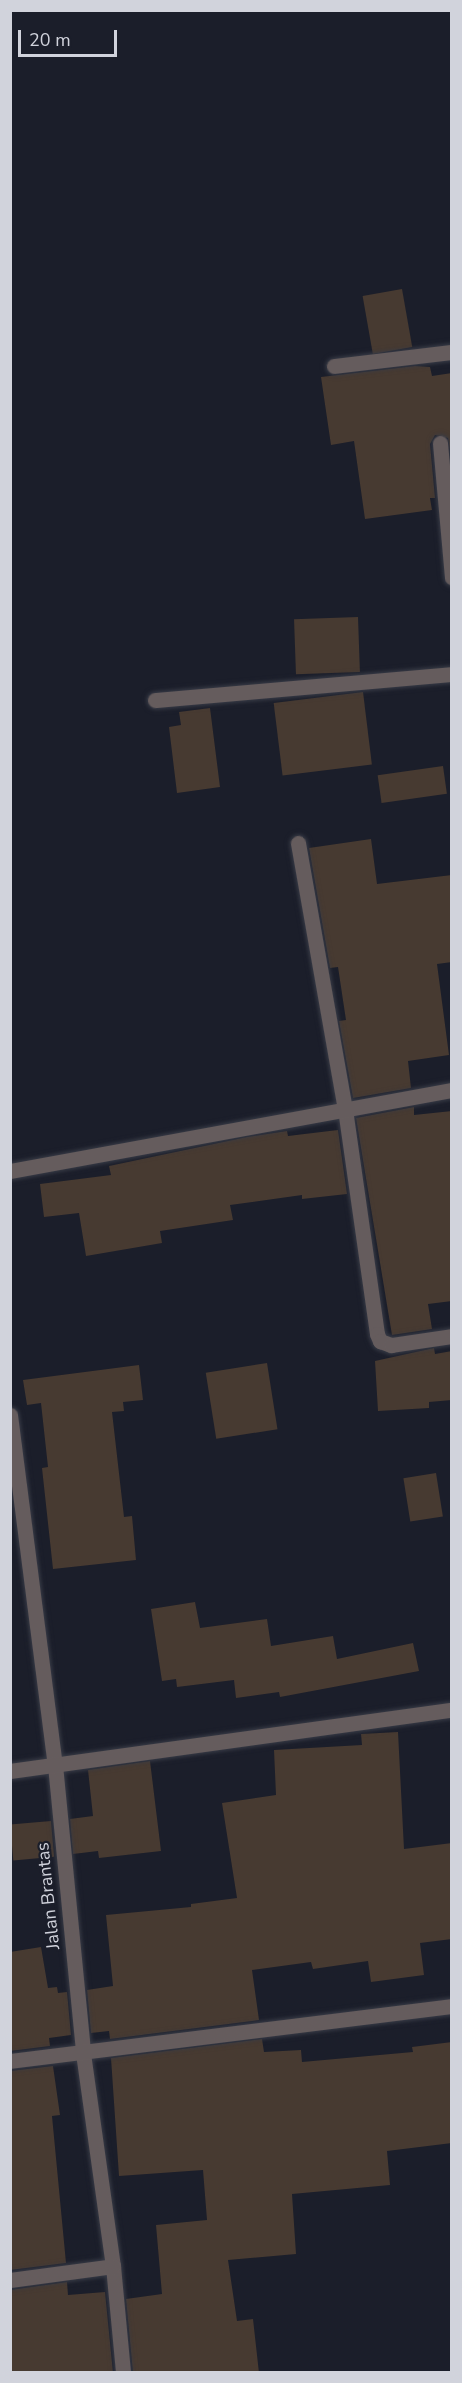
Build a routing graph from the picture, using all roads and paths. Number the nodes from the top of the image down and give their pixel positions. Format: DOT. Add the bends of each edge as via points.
graph roads {
  1 [pos="452,352"];
  2 [pos="334,366"];
  3 [pos="440,443"];
  4 [pos="452,577"];
  5 [pos="452,674"];
  6 [pos="155,700"];
  7 [pos="298,843"];
  8 [pos="452,1090"];
  9 [pos="345,1109"];
  10 [pos="10,1171"];
  11 [pos="452,1336"];
  12 [pos="10,1415"];
  13 [pos="452,1710"];
  14 [pos="55,1765"];
  15 [pos="10,1771"];
  16 [pos="452,2006"];
  17 [pos="83,2053"];
  18 [pos="10,2061"];
  19 [pos="113,2266"];
  20 [pos="10,2280"];
  21 [pos="123,2373"];
  1 -- 2 [label="street"];
  3 -- 4 [label="street"];
  5 -- 6 [label="street"];
  7 -- 9 [label="street"];
  8 -- 9 [label="street"];
  9 -- 10 [label="street"];
  9 -- 11 [label="street" via="380,1341 392,1345"];
  12 -- 14 [label="street, Jalan Brantas"];
  13 -- 14 [label="street"];
  14 -- 15 [label="street"];
  14 -- 17 [label="street, Jalan Brantas"];
  16 -- 17 [label="street"];
  17 -- 18 [label="street"];
  17 -- 19 [label="street, Jalan Brantas"];
  19 -- 20 [label="street"];
  19 -- 21 [label="street, Jalan Brantas"];
}
